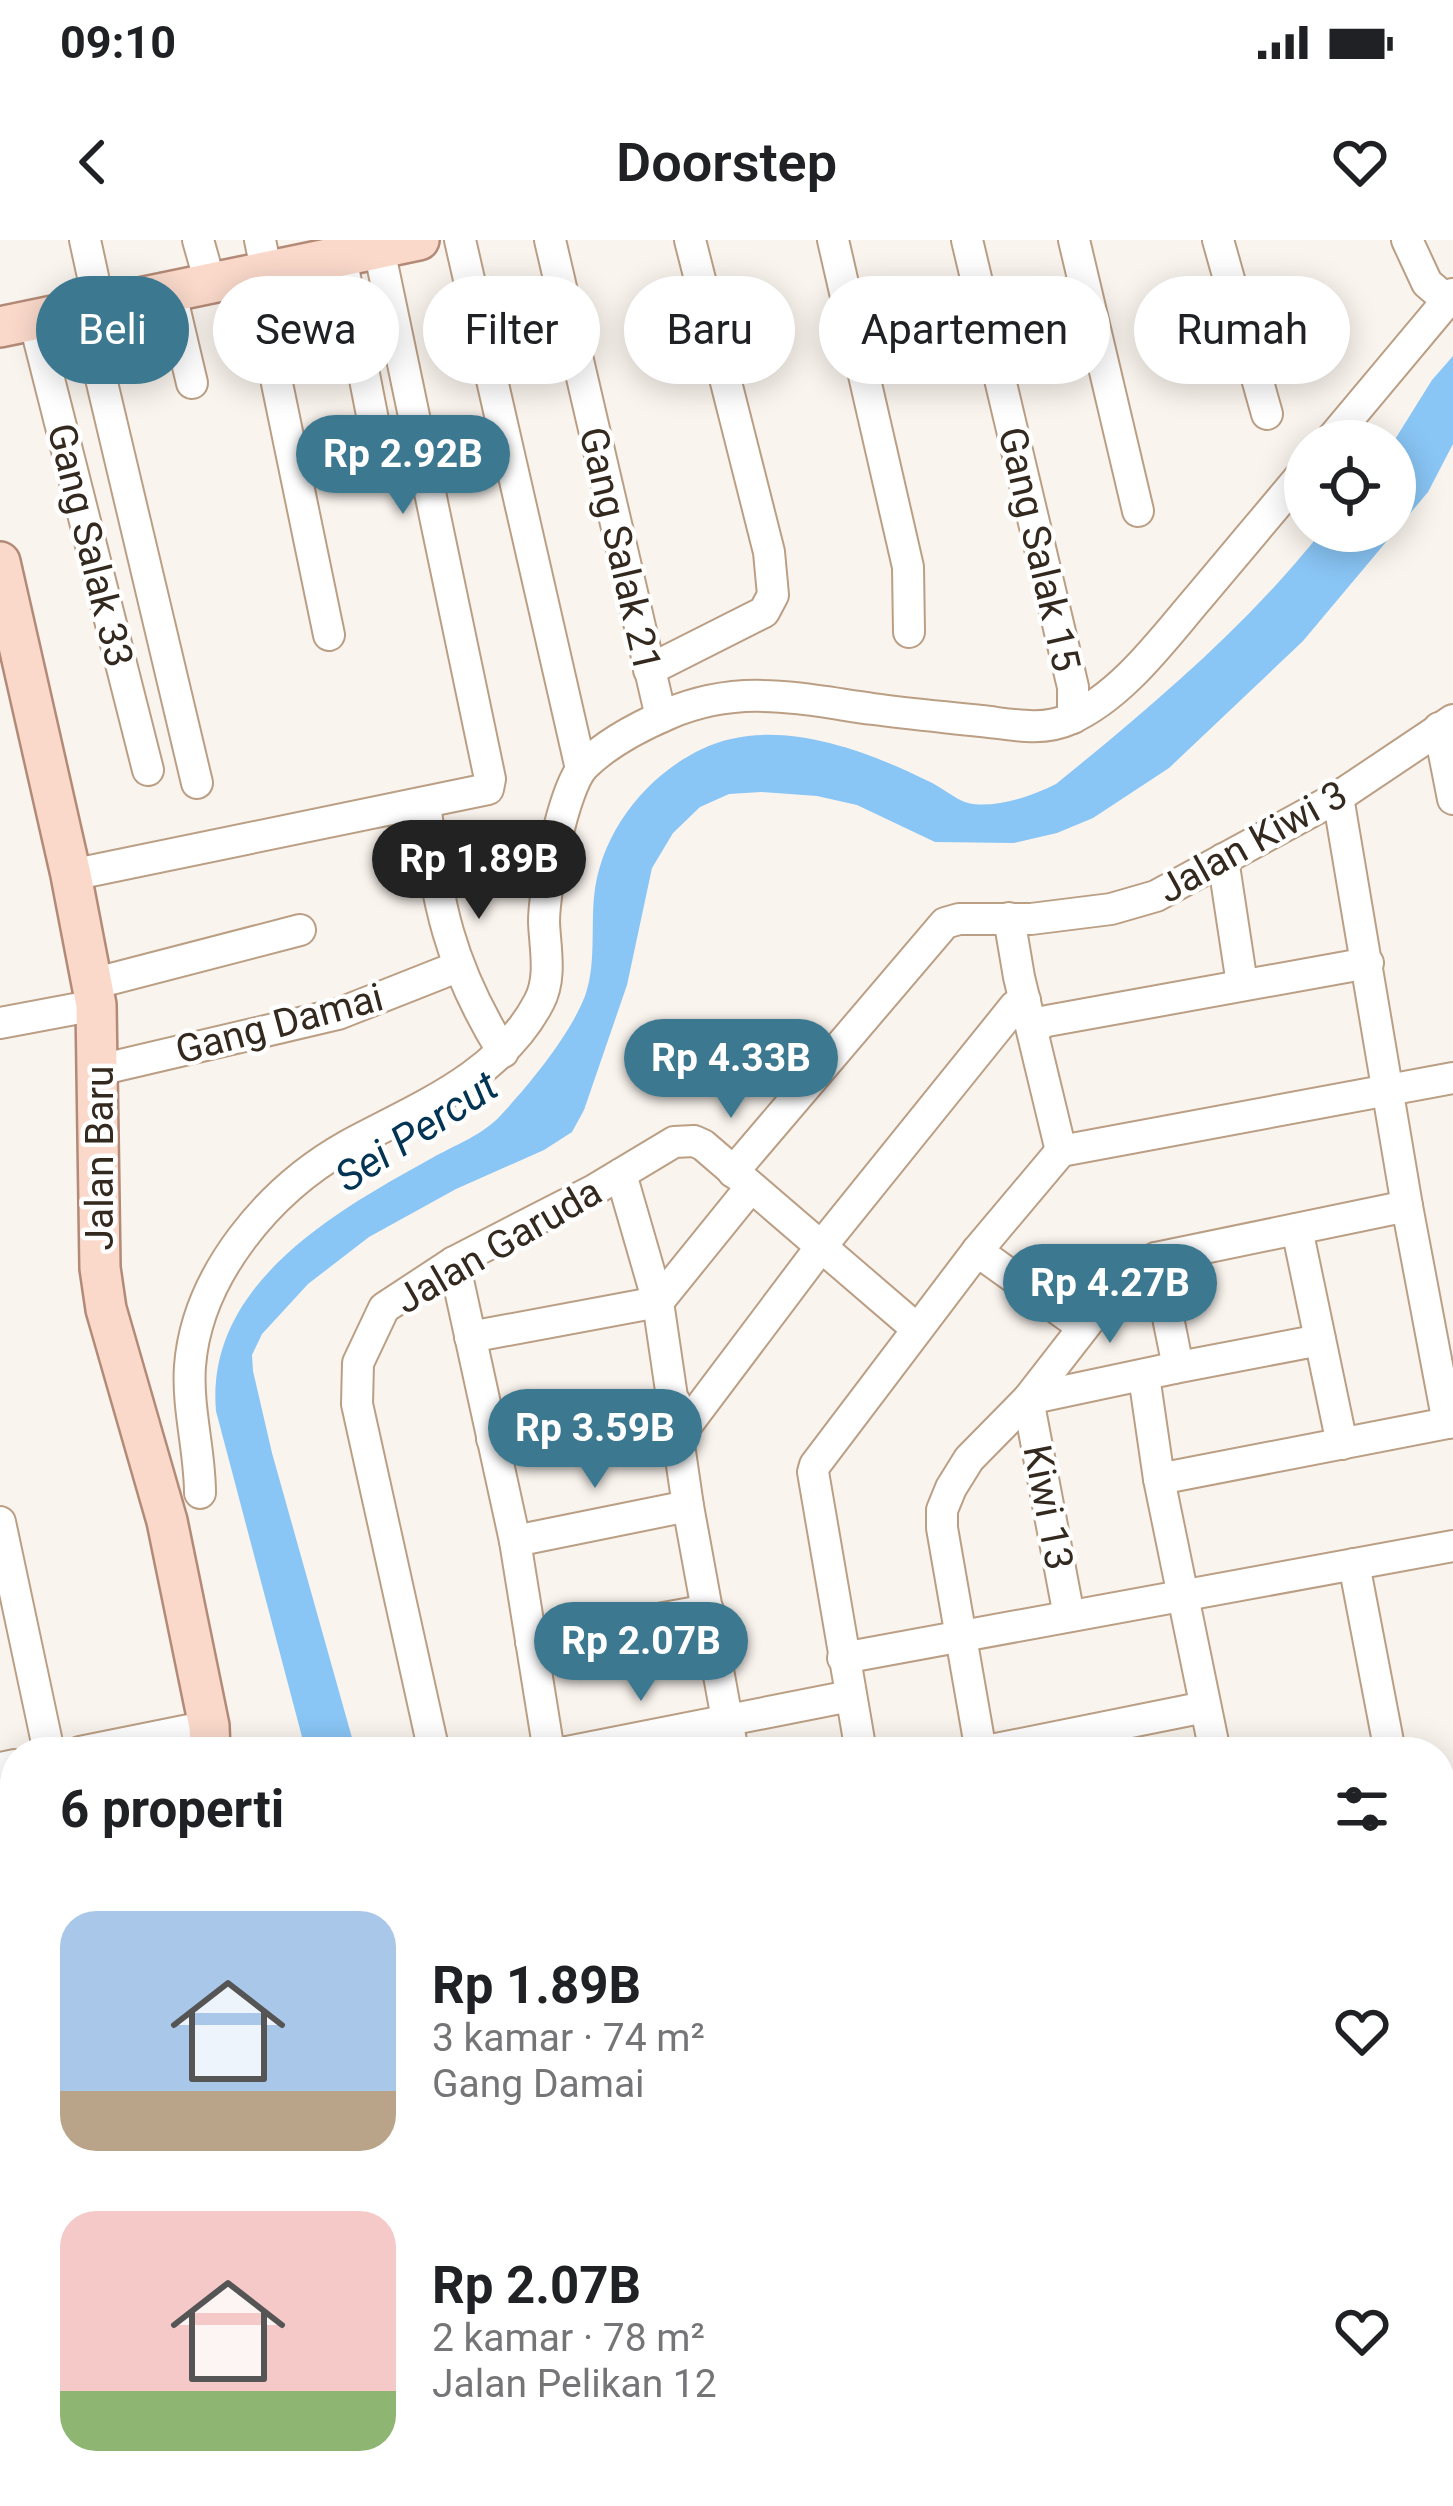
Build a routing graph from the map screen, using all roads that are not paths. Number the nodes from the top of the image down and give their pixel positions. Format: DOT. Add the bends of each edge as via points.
graph roads {
  1 [pos="85,240"];
  2 [pos="198,240"];
  3 [pos="418,240"];
  4 [pos="460,240"];
  5 [pos="550,240"];
  6 [pos="690,240"];
  7 [pos="833,240"];
  8 [pos="968,240"];
  9 [pos="1074,240"];
  10 [pos="1218,240"];
  11 [pos="1408,240"];
  12 [pos="364,249"];
  13 [pos="261,264"];
  14 [pos="89,276"];
  15 [pos="211,286"];
  16 [pos="189,290"];
  17 [pos="1450,297"];
  18 [pos="9,322"];
  19 [pos="189,370"];
  20 [pos="192,383"];
  21 [pos="109,384"];
  22 [pos="1267,414"];
  23 [pos="374,420"];
  24 [pos="1348,420"];
  25 [pos="1284,496"];
  26 [pos="1138,511"];
  27 [pos="0,562"];
  28 [pos="909,632"];
  29 [pos="329,635"];
  30 [pos="650,670"];
  31 [pos="662,717"];
  32 [pos="1073,718"];
  33 [pos="1446,724"];
  34 [pos="581,769"];
  35 [pos="148,770"];
  36 [pos="197,783"];
  37 [pos="1338,797"];
  38 [pos="1453,799"];
  39 [pos="425,803"];
  40 [pos="1223,859"];
  41 [pos="71,875"];
  42 [pos="1010,918"];
  43 [pos="300,930"];
  44 [pos="1368,963"];
  45 [pos="457,967"];
  46 [pos="1242,984"];
  47 [pos="94,994"];
  48 [pos="1028,1014"];
  49 [pos="0,1023"];
  50 [pos="503,1052"];
  51 [pos="99,1070"];
  52 [pos="1453,1078"];
  53 [pos="1390,1090"];
  54 [pos="1061,1151"];
  55 [pos="621,1174"];
  56 [pos="742,1179"];
  57 [pos="1407,1206"];
  58 [pos="1297,1229"];
  59 [pos="820,1247"];
  60 [pos="977,1251"];
  61 [pos="1156,1258"];
  62 [pos="454,1262"];
  63 [pos="658,1302"];
  64 [pos="1083,1327"];
  65 [pos="917,1329"];
  66 [pos="470,1337"];
  67 [pos="1320,1340"];
  68 [pos="1159,1372"];
  69 [pos="1028,1399"];
  70 [pos="674,1402"];
  71 [pos="1450,1422"];
  72 [pos="680,1434"];
  73 [pos="492,1439"];
  74 [pos="1342,1444"];
  75 [pos="1159,1479"];
  76 [pos="200,1492"];
  77 [pos="688,1506"];
  78 [pos="0,1522"];
  79 [pos="515,1540"];
  80 [pos="1453,1546"];
  81 [pos="1354,1564"];
  82 [pos="1185,1594"];
  83 [pos="708,1610"];
  84 [pos="1069,1616"];
  85 [pos="961,1636"];
  86 [pos="531,1642"];
  87 [pos="843,1658"];
  88 [pos="850,1696"];
  89 [pos="1205,1707"];
  90 [pos="46,1737"];
  91 [pos="210,1737"];
  92 [pos="431,1737"];
  93 [pos="547,1737"];
  94 [pos="730,1737"];
  95 [pos="858,1737"];
  96 [pos="978,1737"];
  97 [pos="1103,1737"];
  98 [pos="1212,1737"];
  99 [pos="1387,1737"];
  1 -- 14 [label="street"];
  2 -- 15 [label="street"];
  3 -- 12 [label="main road"];
  4 -- 34 [label="street"];
  5 -- 30 [label="street, Gang Salak 21"];
  6 -- 30 [label="street" via="773,595 764,612"];
  7 -- 28 [label="street" via="908,567"];
  8 -- 32 [label="street, Gang Salak 15" via="1073,687"];
  9 -- 26 [label="street"];
  10 -- 22 [label="street"];
  11 -- 17 [label="street" via="1426,283"];
  12 -- 13 [label="main road"];
  12 -- 23 [label="street"];
  12 -- 39 [label="street" via="490,779 488,789"];
  13 -- 15 [label="main road"];
  13 -- 29 [label="street"];
  15 -- 16 [label="main road"];
  17 -- 24 [label="street"];
  18 -- 35 [label="street, Gang Salak 33"];
  19 -- 20 [label="street"];
  21 -- 36 [label="street"];
  25 -- 32 [label="street" via="1159,644"];
  27 -- 41 [label="main road, Jalan Baru"];
  30 -- 31 [label="street, Gang Salak 21"];
  31 -- 32 [label="street" via="764,694 1036,727"];
  31 -- 34 [label="street"];
  33 -- 37 [label="street, Jalan Kiwi 3"];
  33 -- 38 [label="street"];
  34 -- 50 [label="street" via="551,852 547,979"];
  37 -- 40 [label="street, Jalan Kiwi 3"];
  37 -- 44 [label="street"];
  39 -- 41 [label="street"];
  39 -- 45 [label="street"];
  40 -- 42 [label="street, Jalan Kiwi 3" via="1134,904"];
  40 -- 46 [label="street"];
  41 -- 47 [label="main road, Jalan Baru"];
  42 -- 48 [label="street"];
  42 -- 56 [label="street, Jalan Kiwi 3" via="942,926"];
  43 -- 47 [label="street"];
  44 -- 46 [label="street"];
  44 -- 53 [label="street"];
  45 -- 50 [label="street"];
  45 -- 51 [label="street, Gang Damai" via="338,1014"];
  46 -- 48 [label="street" via="1047,1022"];
  47 -- 49 [label="street"];
  47 -- 51 [label="main road, Jalan Baru"];
  48 -- 54 [label="street"];
  48 -- 59 [label="street" via="1015,1006"];
  50 -- 76 [label="street" via="341,1150 237,1242 203,1310 190,1363"];
  51 -- 91 [label="main road, Jalan Baru" via="106,1310 167,1520"];
  52 -- 53 [label="street"];
  53 -- 54 [label="street"];
  53 -- 57 [label="street"];
  54 -- 60 [label="street"];
  55 -- 56 [label="street, Jalan Garuda" via="684,1140 703,1145"];
  55 -- 62 [label="street, Jalan Garuda"];
  55 -- 63 [label="street"];
  56 -- 59 [label="street, Jalan Garuda"];
  56 -- 63 [label="street, Jalan Kiwi 3"];
  57 -- 58 [label="street"];
  57 -- 71 [label="street"];
  58 -- 61 [label="street"];
  58 -- 67 [label="street"];
  59 -- 65 [label="street, Jalan Garuda"];
  59 -- 72 [label="street"];
  60 -- 64 [label="street"];
  60 -- 65 [label="street"];
  61 -- 64 [label="street" via="1126,1273"];
  61 -- 68 [label="street" via="1176,1357"];
  62 -- 66 [label="street"];
  62 -- 92 [label="street, Jalan Garuda" via="384,1308 358,1363 356,1391"];
  63 -- 66 [label="street"];
  63 -- 70 [label="street"];
  64 -- 69 [label="street"];
  65 -- 87 [label="street" via="813,1472"];
  66 -- 73 [label="street"];
  67 -- 68 [label="street"];
  67 -- 74 [label="street"];
  68 -- 69 [label="street"];
  68 -- 75 [label="street"];
  69 -- 84 [label="street, Kiwi 13"];
  69 -- 85 [label="street" via="969,1459 942,1510"];
  70 -- 72 [label="street"];
  70 -- 73 [label="street"];
  71 -- 74 [label="street"];
  72 -- 77 [label="street"];
  73 -- 79 [label="street"];
  74 -- 75 [label="street"];
  75 -- 82 [label="street"];
  77 -- 79 [label="street"];
  77 -- 83 [label="street"];
  78 -- 90 [label="street"];
  79 -- 86 [label="street"];
  80 -- 81 [label="street"];
  81 -- 82 [label="street"];
  81 -- 99 [label="street"];
  82 -- 84 [label="street"];
  82 -- 89 [label="street"];
  83 -- 86 [label="street"];
  83 -- 94 [label="street"];
  84 -- 85 [label="street"];
  85 -- 87 [label="street"];
  85 -- 96 [label="street"];
  86 -- 93 [label="street"];
  87 -- 88 [label="street"];
  88 -- 94 [label="street"];
  88 -- 95 [label="street"];
  89 -- 97 [label="street"];
  89 -- 98 [label="street"];
}
